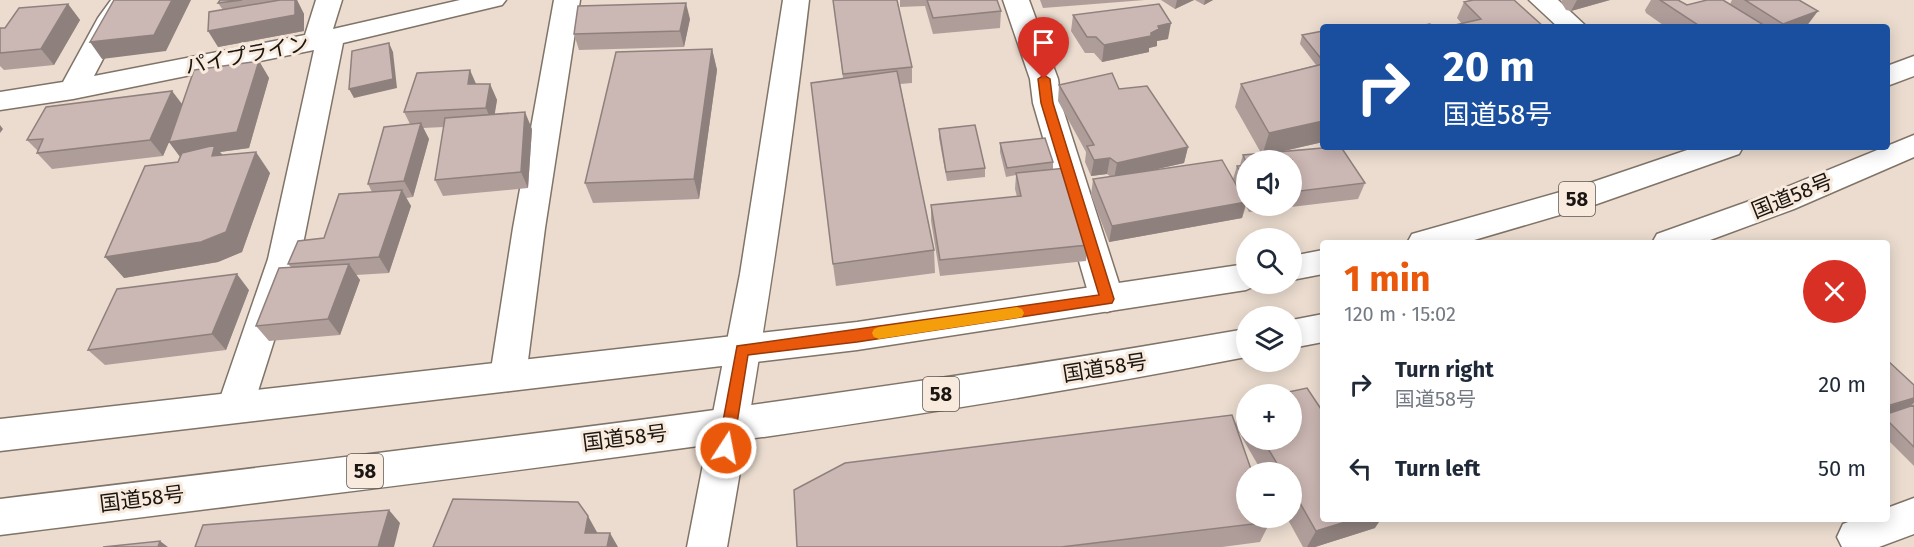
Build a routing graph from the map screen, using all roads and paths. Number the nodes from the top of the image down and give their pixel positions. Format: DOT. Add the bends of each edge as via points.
graph roads {
  1 [pos="124,0"];
  2 [pos="329,0"];
  3 [pos="492,0"];
  4 [pos="567,0"];
  5 [pos="796,0"];
  6 [pos="1016,0"];
  7 [pos="1542,0"];
  8 [pos="1570,24"];
  9 [pos="323,40"];
  10 [pos="1914,65"];
  11 [pos="1890,76"];
  12 [pos="74,90"];
  13 [pos="0,101"];
  14 [pos="1914,145"];
  15 [pos="1716,150"];
  16 [pos="1434,240"];
  17 [pos="1676,240"];
  18 [pos="1320,263"];
  19 [pos="1302,266"];
  20 [pos="1236,279"];
  21 [pos="1107,299"];
  22 [pos="1320,329"];
  23 [pos="1302,332"];
  24 [pos="1236,345"];
  25 [pos="742,350"];
  26 [pos="508,376"];
  27 [pos="235,407"];
  28 [pos="730,425"];
  29 [pos="0,435"];
  30 [pos="1914,516"];
  31 [pos="0,517"];
  32 [pos="1854,534"];
  33 [pos="707,547"];
  1 -- 12 [label="main road"];
  2 -- 9 [label="main road"];
  3 -- 9 [label="main road, パイプライン"];
  4 -- 26 [label="main road"];
  5 -- 25 [label="main road"];
  6 -- 21 [label="main road" via="1044,79 1047,103"];
  7 -- 8 [label="main road"];
  9 -- 12 [label="main road, パイプライン"];
  9 -- 27 [label="main road" via="284,259"];
  10 -- 11 [label="main road"];
  12 -- 13 [label="main road, パイプライン"];
  14 -- 17 [label="main road, 国道58号" via="1783,201"];
  15 -- 16 [label="main road, 58" via="1575,199"];
  18 -- 19 [label="main road"];
  20 -- 21 [label="main road"];
  21 -- 25 [label="main road"];
  22 -- 23 [label="main road"];
  24 -- 28 [label="main road, 国道58号 / 58" via="882,404"];
  25 -- 26 [label="main road"];
  25 -- 28 [label="main road"];
  26 -- 27 [label="main road"];
  27 -- 29 [label="main road"];
  28 -- 31 [label="main road, 国道58号 / 58"];
  28 -- 33 [label="main road"];
  30 -- 32 [label="main road"];
}
